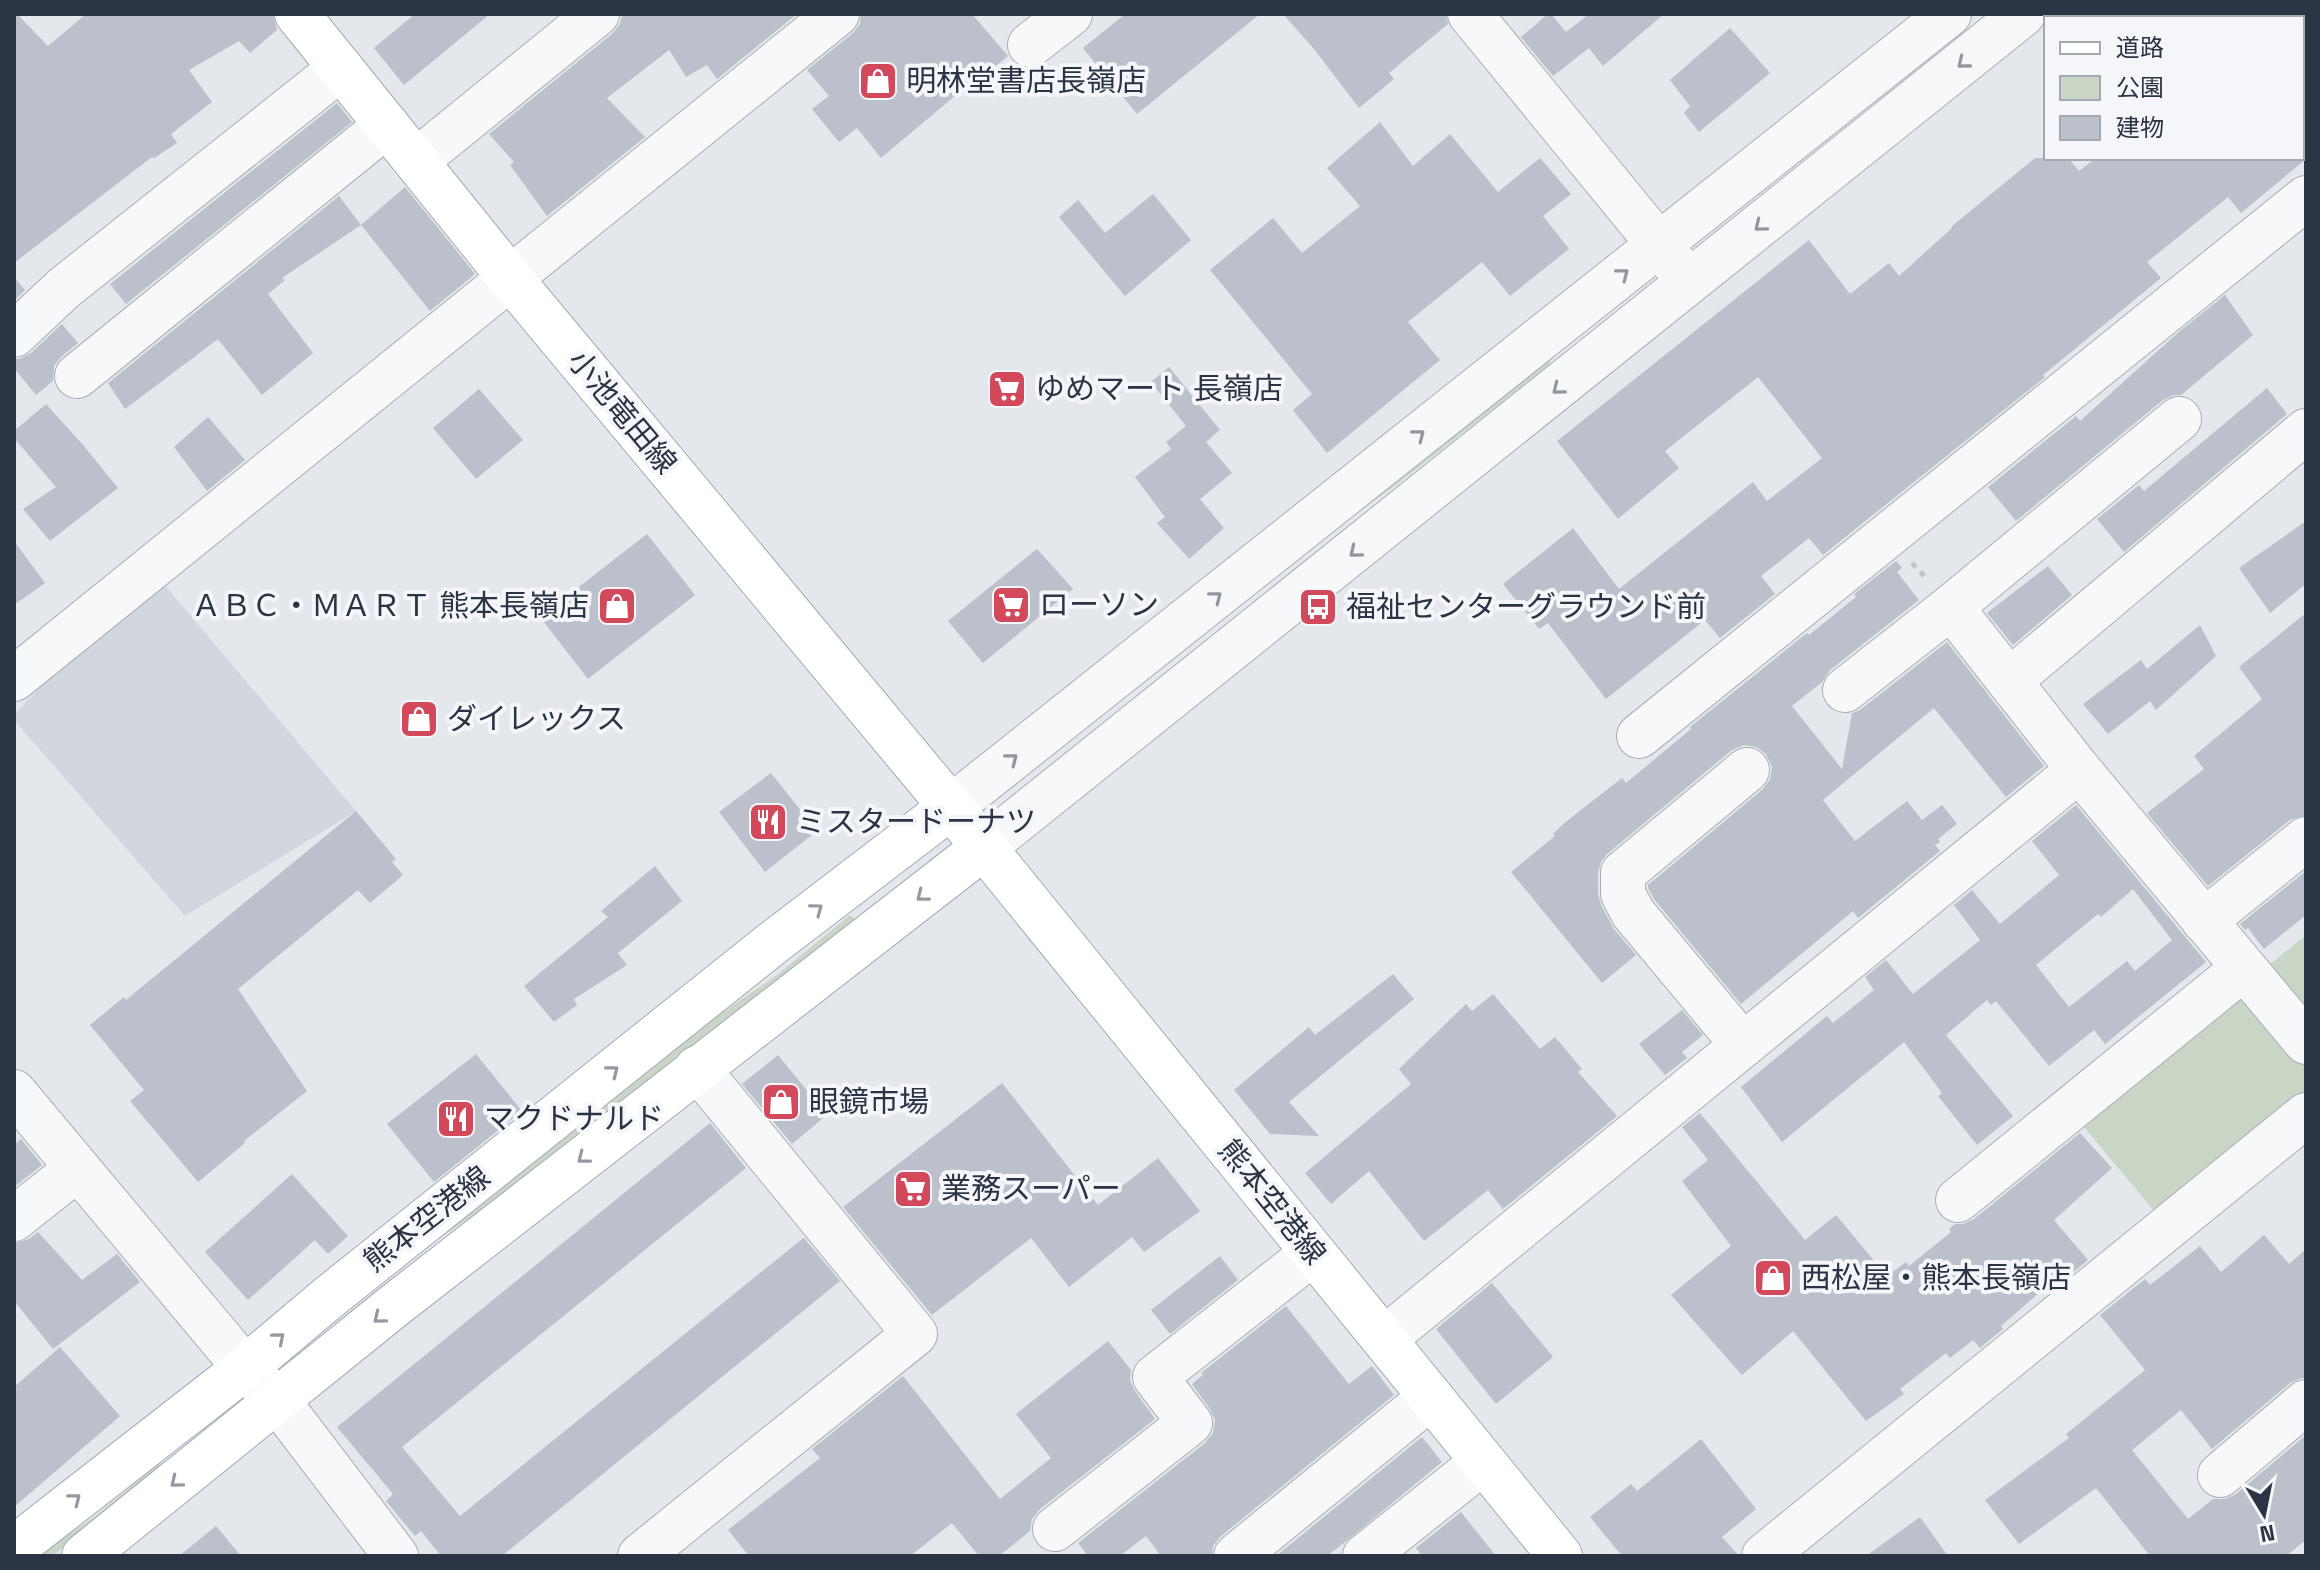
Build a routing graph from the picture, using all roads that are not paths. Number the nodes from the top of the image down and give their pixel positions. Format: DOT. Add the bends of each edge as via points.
graph roads {
  1 [pos="297,14"];
  2 [pos="597,14"];
  3 [pos="837,14"];
  4 [pos="1070,14"];
  5 [pos="1949,14"];
  6 [pos="2023,14"];
  7 [pos="1483,19"];
  8 [pos="1030,45"];
  9 [pos="341,68"];
  10 [pos="387,125"];
  11 [pos="416,161"];
  12 [pos="2306,198"];
  13 [pos="1660,245"];
  14 [pos="510,278"];
  15 [pos="1689,283"];
  16 [pos="14,335"];
  17 [pos="77,376"];
  18 [pos="2179,419"];
  19 [pos="2306,431"];
  20 [pos="1951,607"];
  21 [pos="14,679"];
  22 [pos="2009,681"];
  23 [pos="1845,690"];
  24 [pos="1639,736"];
  25 [pos="1747,770"];
  26 [pos="2079,770"];
  27 [pos="951,807"];
  28 [pos="2306,839"];
  29 [pos="983,848"];
  30 [pos="2204,921"];
  31 [pos="2244,968"];
  32 [pos="2306,1042"];
  33 [pos="1743,1045"];
  34 [pos="697,1068"];
  35 [pos="14,1092"];
  36 [pos="2306,1115"];
  37 [pos="77,1169"];
  38 [pos="1958,1200"];
  39 [pos="14,1219"];
  40 [pos="1313,1253"];
  41 [pos="1384,1339"];
  42 [pos="245,1368"];
  43 [pos="1431,1397"];
  44 [pos="277,1400"];
  45 [pos="2306,1402"];
  46 [pos="1483,1462"];
  47 [pos="2220,1475"];
  48 [pos="1055,1529"];
  49 [pos="14,1548"];
  50 [pos="84,1556"];
  51 [pos="396,1556"];
  52 [pos="640,1556"];
  53 [pos="1236,1556"];
  54 [pos="1365,1556"];
  55 [pos="1560,1556"];
  56 [pos="1764,1556"];
  1 -- 9 [label="main road, 小池竜田線"];
  2 -- 11 [label="street"];
  3 -- 14 [label="street"];
  4 -- 8 [label="street"];
  5 -- 13 [label="street"];
  6 -- 15 [label="street, one-way"];
  7 -- 13 [label="street"];
  9 -- 10 [label="main road, 小池竜田線"];
  9 -- 16 [label="street" via="64,288"];
  10 -- 11 [label="main road, 小池竜田線"];
  10 -- 17 [label="street"];
  11 -- 14 [label="main road, 小池竜田線"];
  12 -- 24 [label="street"];
  13 -- 15 [label="street"];
  27 -- 13 [label="street, one-way"];
  14 -- 21 [label="street"];
  14 -- 27 [label="main road, 小池竜田線"];
  15 -- 29 [label="street, one-way"];
  18 -- 20 [label="street"];
  19 -- 22 [label="street"];
  20 -- 22 [label="street"];
  20 -- 23 [label="street"];
  22 -- 26 [label="street"];
  25 -- 33 [label="street" via="1623,873 1623,894 1633,913"];
  26 -- 30 [label="street"];
  26 -- 33 [label="street"];
  27 -- 29 [label="main road, 熊本空港線"];
  42 -- 27 [label="main road, 熊本空港線, one-way" via="774,942"];
  28 -- 30 [label="street"];
  29 -- 34 [label="main road, 熊本空港線, one-way"];
  29 -- 40 [label="main road, 熊本空港線"];
  30 -- 31 [label="street"];
  31 -- 32 [label="street"];
  31 -- 38 [label="street"];
  33 -- 41 [label="street"];
  34 -- 44 [label="main road, 熊本空港線, one-way"];
  34 -- 52 [label="street" via="915,1334"];
  35 -- 37 [label="street"];
  36 -- 56 [label="street"];
  37 -- 39 [label="street"];
  37 -- 42 [label="street"];
  40 -- 41 [label="main road, 熊本空港線"];
  40 -- 48 [label="street" via="1155,1377 1190,1423"];
  41 -- 43 [label="main road, 熊本空港線"];
  42 -- 44 [label="street"];
  49 -- 42 [label="main road, 熊本空港線, one-way"];
  43 -- 46 [label="main road, 熊本空港線"];
  43 -- 53 [label="street"];
  44 -- 50 [label="main road, 熊本空港線, one-way"];
  44 -- 51 [label="street"];
  45 -- 47 [label="street"];
  46 -- 54 [label="street"];
  46 -- 55 [label="main road, 熊本空港線"];
}
